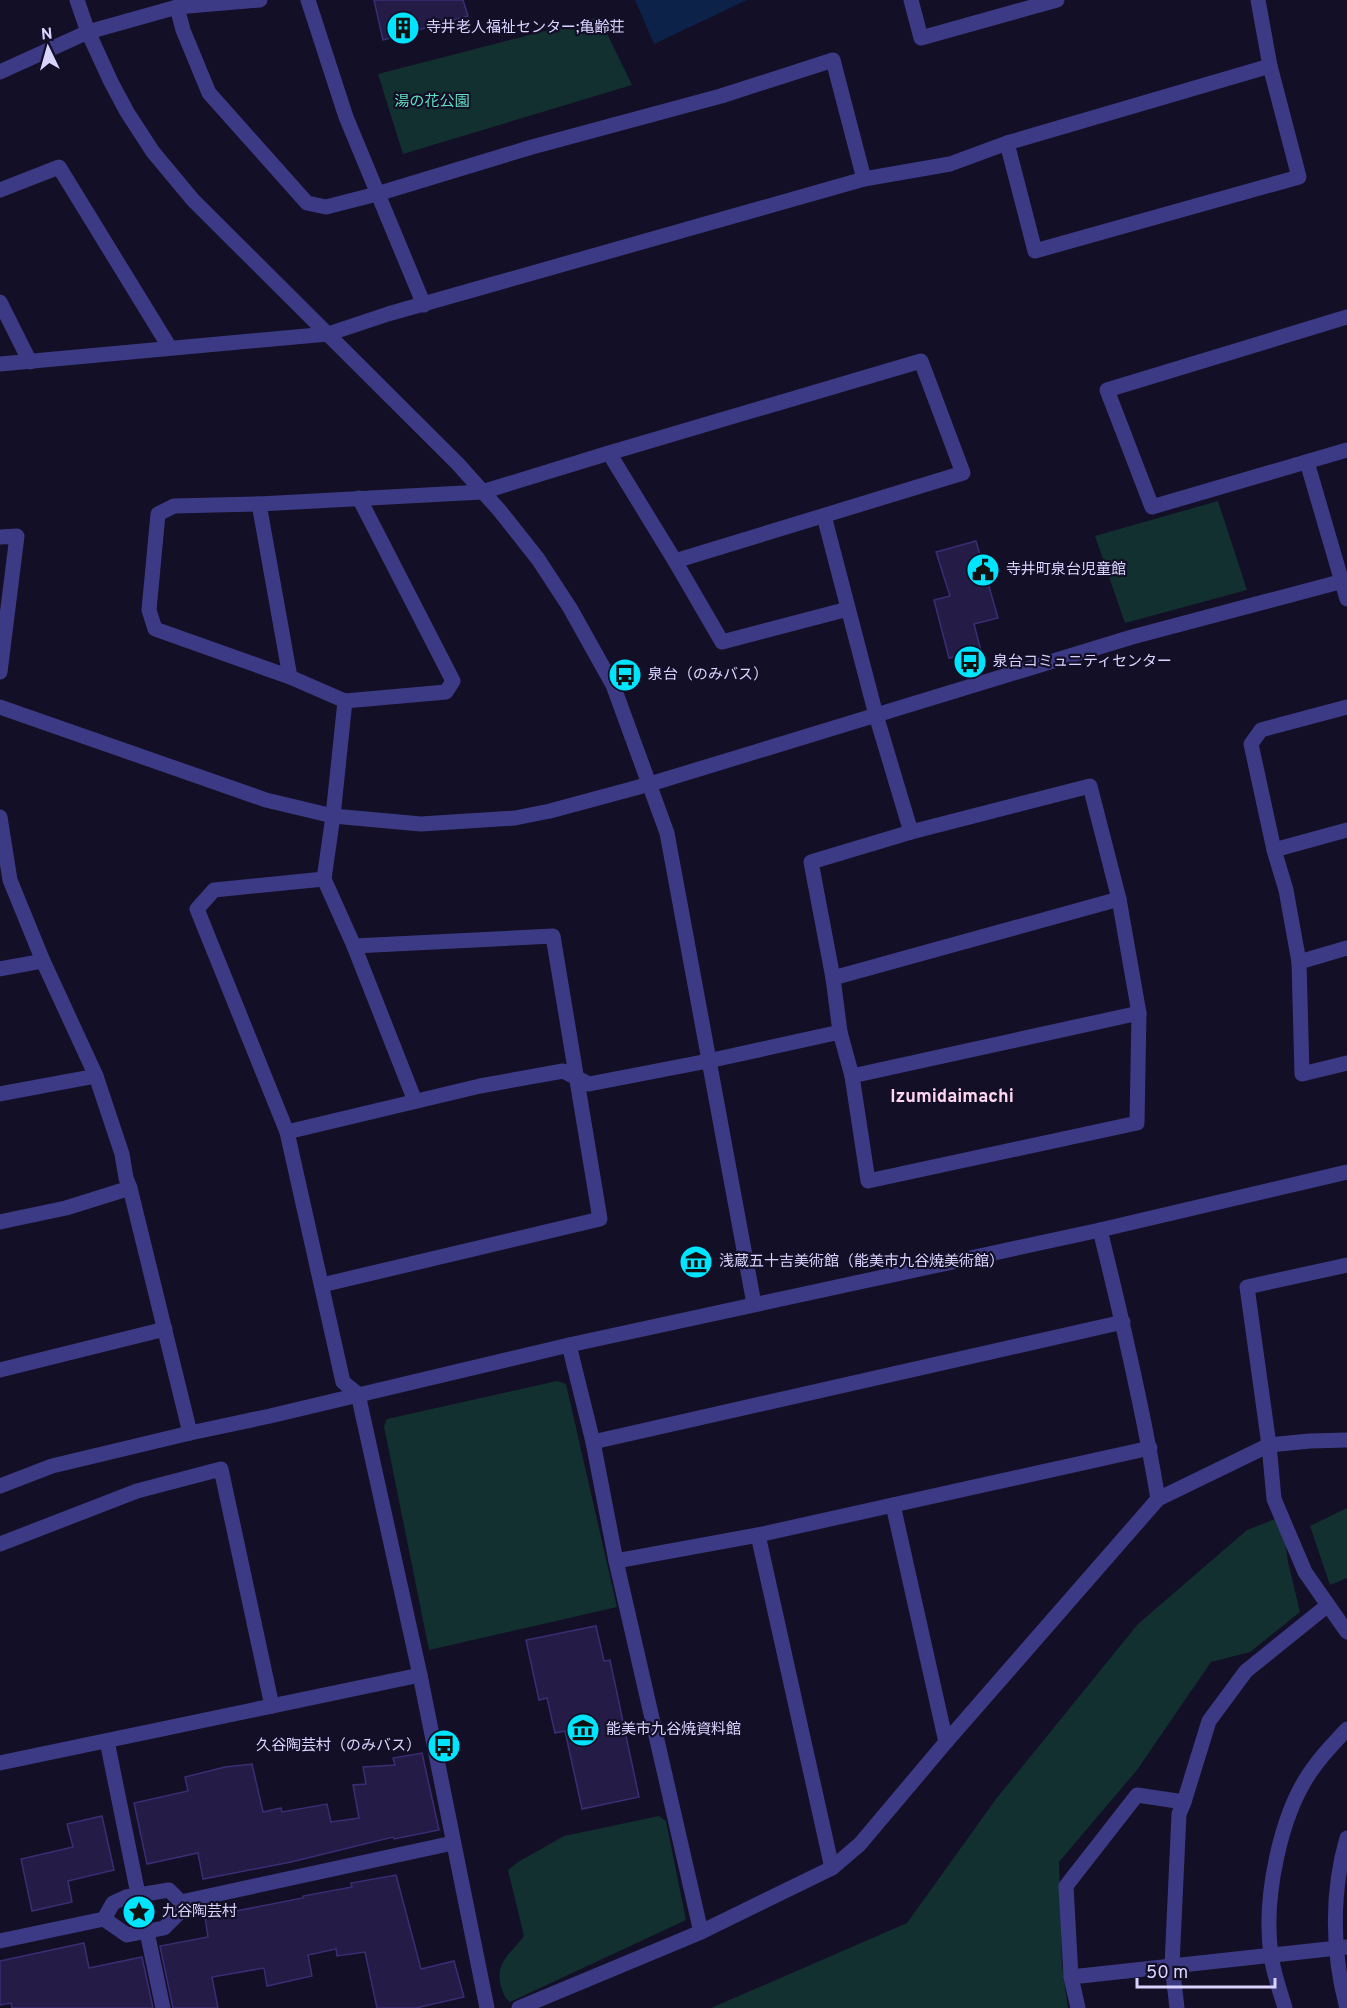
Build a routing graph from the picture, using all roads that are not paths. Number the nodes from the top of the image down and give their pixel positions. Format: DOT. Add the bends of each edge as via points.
graph roads {
  1 [pos="77,0"];
  2 [pos="260,0"];
  3 [pos="308,0"];
  4 [pos="911,0"];
  5 [pos="1057,0"];
  6 [pos="1258,0"];
  7 [pos="1035,3"];
  8 [pos="177,7"];
  9 [pos="88,32"];
  10 [pos="1270,66"];
  11 [pos="0,72"];
  12 [pos="1007,143"];
  13 [pos="864,179"];
  14 [pos="0,190"];
  15 [pos="377,194"];
  16 [pos="0,302"];
  17 [pos="424,305"];
  18 [pos="1347,317"];
  19 [pos="328,334"];
  20 [pos="170,348"];
  21 [pos="30,362"];
  22 [pos="0,364"];
  23 [pos="1347,450"];
  24 [pos="609,453"];
  25 [pos="1307,462"];
  26 [pos="482,492"];
  27 [pos="359,498"];
  28 [pos="259,504"];
  29 [pos="824,516"];
  30 [pos="0,537"];
  31 [pos="675,561"];
  32 [pos="1345,581"];
  33 [pos="1347,599"];
  34 [pos="848,609"];
  35 [pos="0,672"];
  36 [pos="290,677"];
  37 [pos="345,701"];
  38 [pos="0,707"];
  39 [pos="1347,707"];
  40 [pos="876,715"];
  41 [pos="650,784"];
  42 [pos="333,816"];
  43 [pos="0,817"];
  44 [pos="1347,830"];
  45 [pos="911,831"];
  46 [pos="1275,850"];
  47 [pos="324,879"];
  48 [pos="1119,899"];
  49 [pos="354,946"];
  50 [pos="1347,948"];
  51 [pos="43,961"];
  52 [pos="1299,962"];
  53 [pos="0,969"];
  54 [pos="833,978"];
  55 [pos="1139,1013"];
  56 [pos="840,1032"];
  57 [pos="708,1061"];
  58 [pos="1347,1064"];
  59 [pos="96,1076"];
  60 [pos="852,1076"];
  61 [pos="577,1078"];
  62 [pos="0,1094"];
  63 [pos="415,1101"];
  64 [pos="287,1132"];
  65 [pos="1347,1172"];
  66 [pos="130,1188"];
  67 [pos="0,1222"];
  68 [pos="1100,1230"];
  69 [pos="1347,1265"];
  70 [pos="322,1285"];
  71 [pos="754,1304"];
  72 [pos="1123,1322"];
  73 [pos="165,1329"];
  74 [pos="569,1345"];
  75 [pos="0,1370"];
  76 [pos="358,1394"];
  77 [pos="190,1433"];
  78 [pos="1347,1440"];
  79 [pos="593,1442"];
  80 [pos="1269,1445"];
  81 [pos="1150,1448"];
  82 [pos="0,1486"];
  83 [pos="1158,1499"];
  84 [pos="893,1505"];
  85 [pos="758,1535"];
  86 [pos="0,1544"];
  87 [pos="616,1561"];
  88 [pos="1328,1605"];
  89 [pos="1347,1632"];
  90 [pos="420,1675"];
  91 [pos="272,1706"];
  92 [pos="1347,1729"];
  93 [pos="106,1741"];
  94 [pos="946,1742"];
  95 [pos="0,1763"];
  96 [pos="1184,1802"];
  97 [pos="1347,1838"];
  98 [pos="453,1843"];
  99 [pos="832,1868"];
  100 [pos="138,1894"];
  101 [pos="181,1902"];
  102 [pos="105,1919"];
  103 [pos="147,1932"];
  104 [pos="701,1932"];
  105 [pos="0,1941"];
  106 [pos="1342,1948"];
  107 [pos="1271,1955"];
  108 [pos="1172,1965"];
  109 [pos="1071,1977"];
  110 [pos="163,2008"];
  111 [pos="487,2008"];
  112 [pos="519,2008"];
  113 [pos="1078,2008"];
  114 [pos="1177,2008"];
  115 [pos="1285,2008"];
  116 [pos="1347,2008"];
  1 -- 9 [label="street"];
  2 -- 8 [label="street"];
  3 -- 15 [label="street" via="346,117"];
  4 -- 7 [label="street" via="921,38"];
  5 -- 7 [label="street"];
  6 -- 10 [label="street"];
  8 -- 9 [label="street"];
  8 -- 15 [label="street" via="209,93 307,202 326,207"];
  9 -- 11 [label="street"];
  9 -- 19 [label="street" via="127,112 153,152 193,200"];
  10 -- 12 [label="street"];
  10 -- 12 [label="street" via="1299,177 1035,251"];
  12 -- 13 [label="street" via="950,164"];
  13 -- 15 [label="street" via="833,60"];
  13 -- 17 [label="street"];
  14 -- 20 [label="street" via="59,167"];
  15 -- 17 [label="street"];
  16 -- 21 [label="street"];
  17 -- 19 [label="street"];
  18 -- 25 [label="street" via="1107,390 1152,507"];
  19 -- 20 [label="street"];
  19 -- 26 [label="street"];
  20 -- 21 [label="street"];
  21 -- 22 [label="street"];
  23 -- 25 [label="street"];
  24 -- 26 [label="street"];
  24 -- 29 [label="street" via="921,361 963,473"];
  24 -- 31 [label="street"];
  25 -- 32 [label="street"];
  26 -- 27 [label="street"];
  26 -- 41 [label="street" via="538,559 589,640 613,686"];
  27 -- 28 [label="street"];
  27 -- 37 [label="street" via="453,681 446,692"];
  28 -- 36 [label="street"];
  28 -- 36 [label="street" via="174,506 158,514 149,610 155,629"];
  29 -- 31 [label="street"];
  29 -- 34 [label="street"];
  30 -- 35 [label="street" via="17,536"];
  31 -- 34 [label="street" via="722,642"];
  32 -- 33 [label="street"];
  32 -- 40 [label="street" via="1132,637"];
  34 -- 40 [label="street"];
  36 -- 37 [label="street"];
  37 -- 42 [label="street"];
  38 -- 42 [label="street" via="266,800"];
  39 -- 46 [label="street" via="1261,730 1251,744"];
  40 -- 41 [label="street"];
  40 -- 45 [label="street"];
  41 -- 42 [label="street" via="515,818 421,824"];
  41 -- 57 [label="street" via="668,832"];
  42 -- 47 [label="street"];
  43 -- 51 [label="street" via="10,880"];
  44 -- 46 [label="street"];
  45 -- 48 [label="street" via="1090,786"];
  45 -- 54 [label="street" via="811,862"];
  46 -- 52 [label="street"];
  47 -- 49 [label="street"];
  47 -- 64 [label="street" via="214,890 196,909"];
  48 -- 54 [label="street"];
  48 -- 55 [label="street"];
  49 -- 61 [label="street" via="553,936"];
  49 -- 63 [label="street"];
  50 -- 52 [label="street"];
  51 -- 53 [label="street"];
  51 -- 59 [label="street"];
  52 -- 58 [label="street" via="1302,1074"];
  54 -- 56 [label="street"];
  55 -- 60 [label="street"];
  55 -- 60 [label="street" via="1137,1123 868,1182"];
  56 -- 57 [label="street"];
  56 -- 60 [label="street"];
  57 -- 61 [label="street" via="589,1084"];
  57 -- 71 [label="street"];
  59 -- 62 [label="street"];
  59 -- 66 [label="street"];
  61 -- 63 [label="street" via="563,1071"];
  61 -- 70 [label="street" via="600,1219"];
  63 -- 64 [label="street"];
  64 -- 70 [label="street"];
  65 -- 68 [label="street"];
  66 -- 67 [label="street" via="66,1208"];
  66 -- 73 [label="street"];
  68 -- 71 [label="street"];
  68 -- 72 [label="street"];
  69 -- 80 [label="street" via="1247,1287"];
  70 -- 76 [label="street" via="343,1382"];
  71 -- 74 [label="street"];
  72 -- 79 [label="street"];
  72 -- 81 [label="street"];
  73 -- 75 [label="street"];
  73 -- 77 [label="street"];
  74 -- 76 [label="street"];
  74 -- 79 [label="street"];
  76 -- 77 [label="street"];
  76 -- 90 [label="street"];
  77 -- 82 [label="street" via="52,1466"];
  78 -- 80 [label="street"];
  79 -- 87 [label="street"];
  80 -- 83 [label="street"];
  80 -- 88 [label="street" via="1274,1499 1305,1572"];
  81 -- 83 [label="street"];
  81 -- 84 [label="street"];
  83 -- 94 [label="street"];
  84 -- 85 [label="street"];
  84 -- 94 [label="street"];
  85 -- 87 [label="street"];
  85 -- 99 [label="street"];
  86 -- 91 [label="street" via="137,1491 221,1469"];
  87 -- 104 [label="street"];
  88 -- 89 [label="street"];
  88 -- 96 [label="street" via="1246,1671 1209,1721"];
  90 -- 91 [label="street"];
  90 -- 98 [label="street"];
  91 -- 93 [label="street"];
  92 -- 107 [label="street" via="1313,1768 1288,1814 1269,1917"];
  93 -- 95 [label="street"];
  93 -- 100 [label="street"];
  94 -- 99 [label="street" via="860,1844"];
  96 -- 108 [label="street" via="1179,1814"];
  96 -- 109 [label="street" via="1137,1795 1066,1886"];
  97 -- 106 [label="street" via="1337,1888"];
  98 -- 101 [label="street"];
  98 -- 111 [label="street"];
  99 -- 104 [label="street"];
  100 -- 101 [label="street" via="169,1890"];
  100 -- 102 [label="street" via="112,1903"];
  101 -- 103 [label="street" via="180,1912 164,1928"];
  102 -- 103 [label="street" via="127,1935"];
  102 -- 105 [label="street"];
  103 -- 110 [label="street"];
  104 -- 112 [label="street"];
  106 -- 107 [label="street"];
  106 -- 116 [label="street" via="1339,1980"];
  107 -- 108 [label="street"];
  107 -- 115 [label="street"];
  108 -- 109 [label="street"];
  108 -- 114 [label="street"];
  109 -- 113 [label="street"];
}
